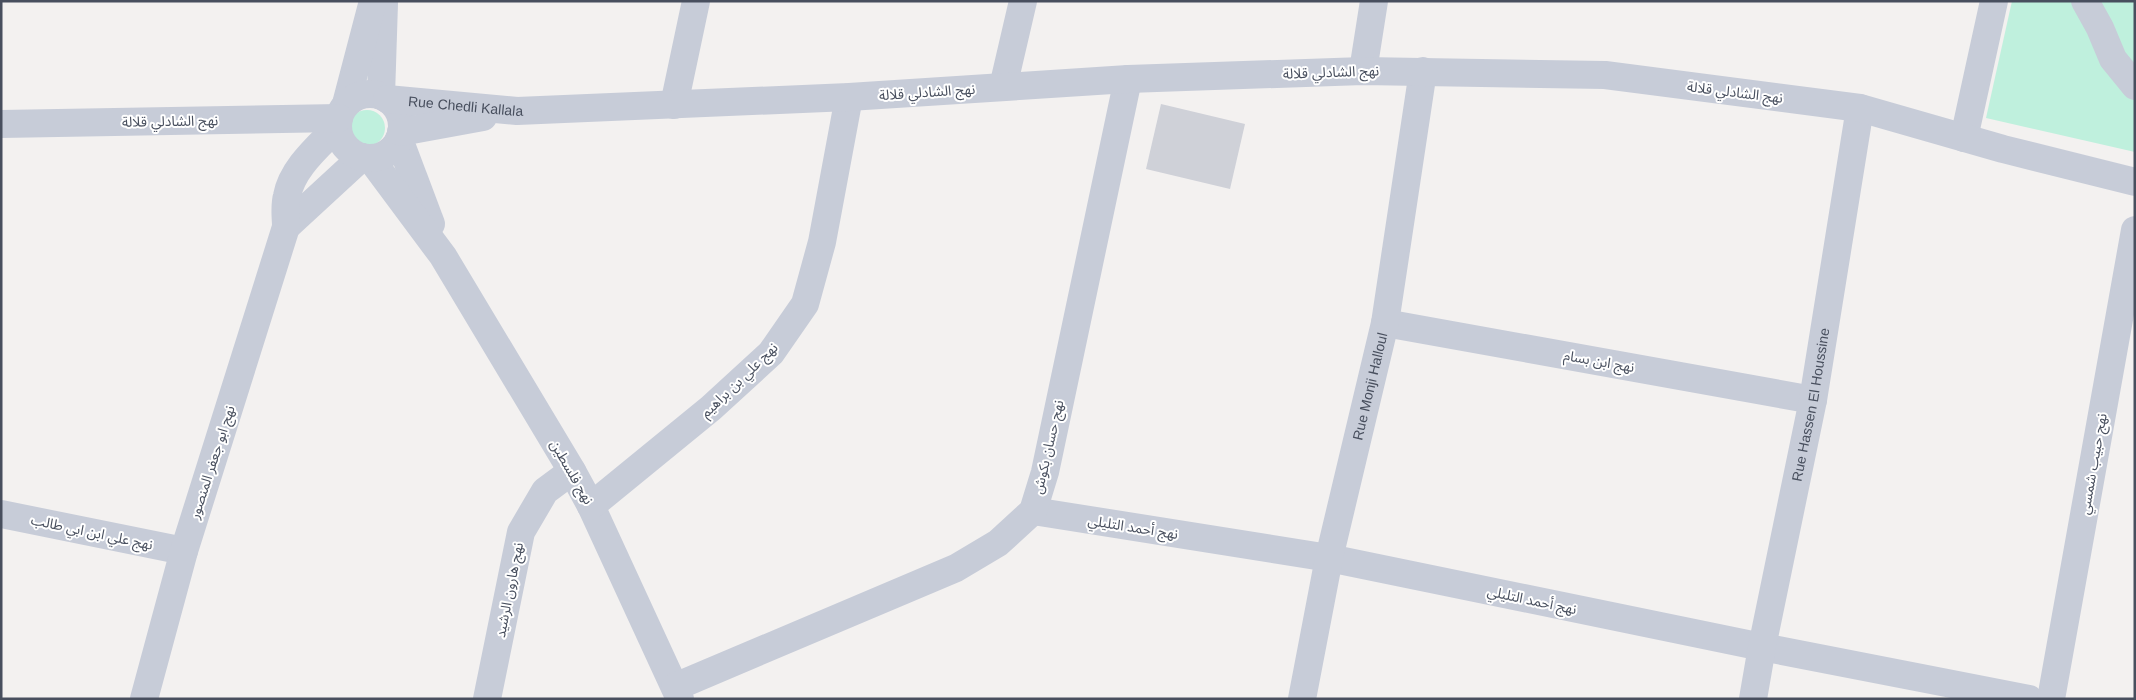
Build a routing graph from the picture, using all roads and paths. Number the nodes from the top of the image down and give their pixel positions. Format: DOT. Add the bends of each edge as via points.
graph roads {
  1 [pos="373,1"];
  2 [pos="384,1"];
  3 [pos="696,1"];
  4 [pos="1023,1"];
  5 [pos="1374,1"];
  6 [pos="1994,1"];
  7 [pos="2085,1"];
  8 [pos="1363,70"];
  9 [pos="1423,71"];
  10 [pos="1128,79"];
  11 [pos="2135,86"];
  12 [pos="1002,87"];
  13 [pos="384,97"];
  14 [pos="849,97"];
  15 [pos="674,106"];
  16 [pos="1860,108"];
  17 [pos="516,111"];
  18 [pos="341,116"];
  19 [pos="1,124"];
  20 [pos="400,136"];
  21 [pos="1964,138"];
  22 [pos="366,157"];
  23 [pos="2135,182"];
  24 [pos="286,227"];
  25 [pos="2135,230"];
  26 [pos="443,256"];
  27 [pos="1385,323"];
  28 [pos="1813,400"];
  29 [pos="572,471"];
  30 [pos="591,506"];
  31 [pos="1033,511"];
  32 [pos="1,514"];
  33 [pos="184,551"];
  34 [pos="1330,558"];
  35 [pos="1762,647"];
  36 [pos="677,693"];
  37 [pos="144,699"];
  38 [pos="487,699"];
  39 [pos="1302,699"];
  40 [pos="1754,699"];
  41 [pos="2029,699"];
  42 [pos="2051,699"];
  1 -- 18 [label="street"];
  2 -- 13 [label="street"];
  3 -- 15 [label="street"];
  4 -- 12 [label="street"];
  5 -- 8 [label="street"];
  6 -- 21 [label="street"];
  7 -- 11 [label="street" via="2113,60"];
  8 -- 9 [label="street, نهج الشادلي قلالة"];
  8 -- 10 [label="street, نهج الشادلي قلالة"];
  9 -- 16 [label="street, نهج الشادلي قلالة" via="1605,75"];
  9 -- 27 [label="street, Rue Monji Halloul"];
  10 -- 12 [label="street, نهج الشادلي قلالة"];
  10 -- 31 [label="street, نهج حسان بكوش" via="1045,472"];
  12 -- 14 [label="street, نهج الشادلي قلالة"];
  13 -- 17 [label="street, Rue Chedli Kallala"];
  13 -- 18 [label="street" via="372,94 353,98"];
  13 -- 20 [label="street" via="399,114"];
  14 -- 15 [label="street, نهج الشادلي قلالة"];
  14 -- 30 [label="street, نهج علي بن براهيم" via="822,242 805,304 771,353 711,408"];
  15 -- 17 [label="street, نهج الشادلي قلالة"];
  16 -- 21 [label="street, نهج الشادلي قلالة"];
  16 -- 28 [label="street, Rue Hassen El Houssine"];
  17 -- 20 [label="street, Rue Chedli Kallala"];
  18 -- 19 [label="street, نهج الشادلي قلالة"];
  18 -- 22 [label="street" via="340,137 345,146 352,153"];
  18 -- 24 [label="street, نهج ابو جعفر المنصور" via="291,184 287,195"];
  20 -- 22 [label="street" via="387,153"];
  20 -- 26 [label="street, نهج فلسطين"];
  21 -- 23 [label="street, نهج الشادلي قلالة"];
  22 -- 24 [label="street, نهج ابو جعفر المنصور"];
  22 -- 26 [label="street, نهج فلسطين"];
  24 -- 33 [label="street, نهج ابو جعفر المنصور"];
  25 -- 42 [label="street, نهج حبيب شمسي"];
  26 -- 29 [label="street, نهج فلسطين"];
  27 -- 28 [label="street, نهج ابن بسام"];
  27 -- 34 [label="street, Rue Monji Halloul"];
  28 -- 35 [label="street, Rue Hassen El Houssine"];
  29 -- 30 [label="street, نهج فلسطين"];
  29 -- 38 [label="street, نهج هارون الرشيد" via="545,491 521,532"];
  30 -- 36 [label="street, نهج فلسطين"];
  31 -- 34 [label="street, نهج أحمد التليلي"];
  31 -- 36 [label="street, نهج حسان بكوش" via="998,543 956,568"];
  32 -- 33 [label="street, نهج علي ابن ابي طالب"];
  33 -- 37 [label="street, نهج ابو جعفر المنصور"];
  34 -- 35 [label="street, نهج أحمد التليلي"];
  34 -- 39 [label="street, Rue Monji Halloul"];
  35 -- 40 [label="street, Rue Hassen El Houssine"];
  35 -- 41 [label="street, نهج أحمد التليلي"];
}
